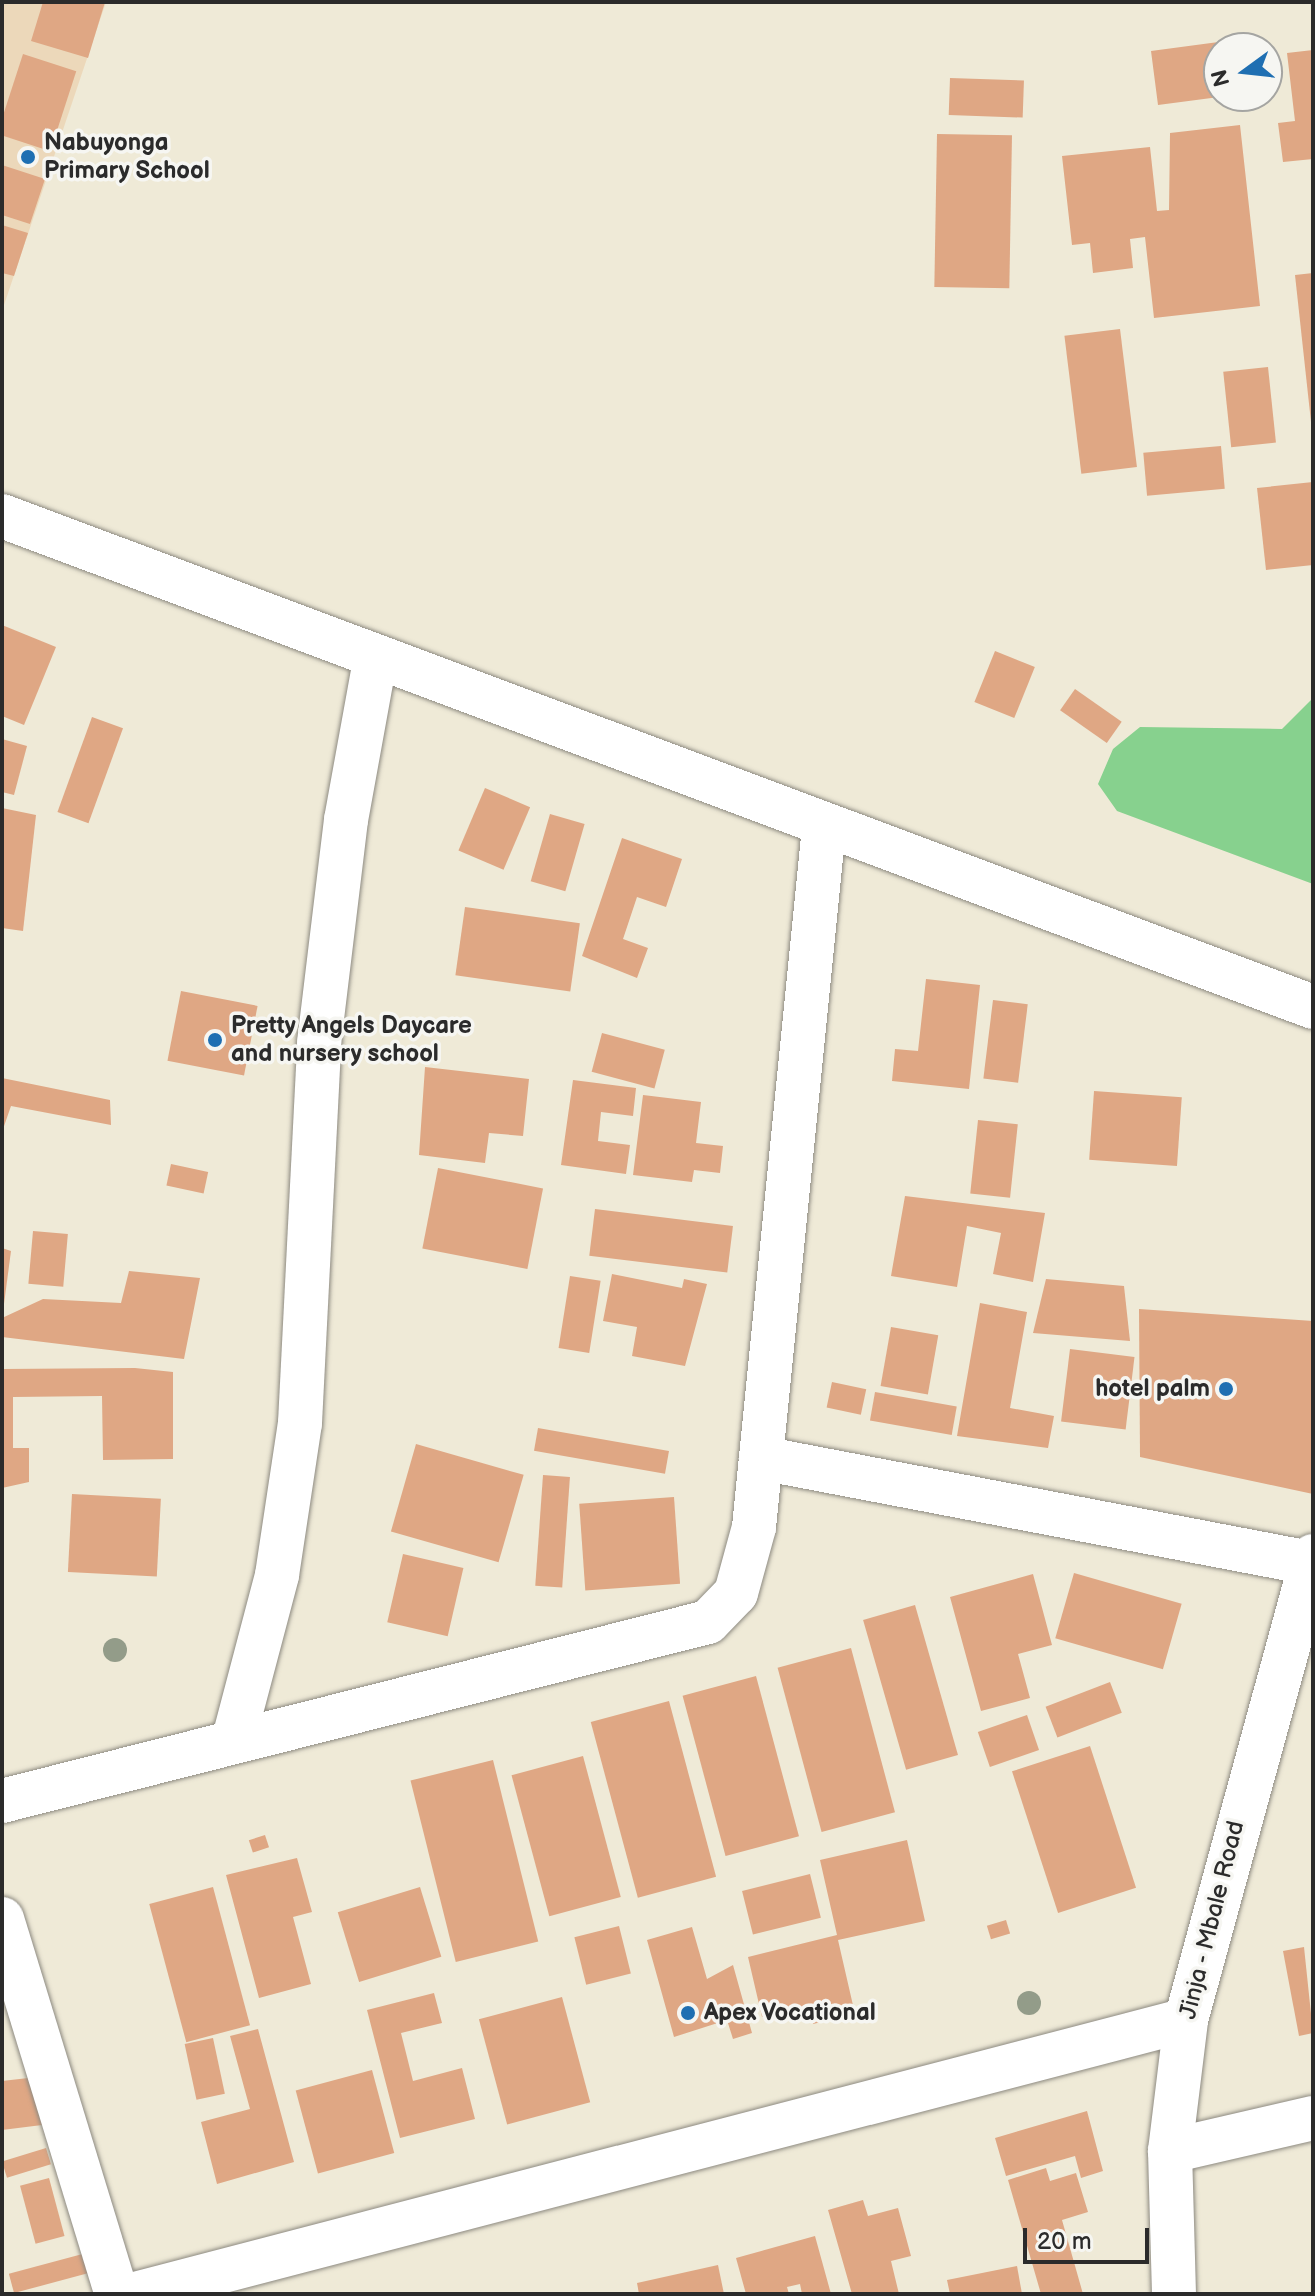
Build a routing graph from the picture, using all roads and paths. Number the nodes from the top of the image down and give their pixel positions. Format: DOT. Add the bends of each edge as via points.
graph roads {
  1 [pos="2,516"];
  2 [pos="375,661"];
  3 [pos="824,827"];
  4 [pos="1313,1007"];
  5 [pos="761,1458"];
  6 [pos="1312,1560"];
  7 [pos="233,1742"];
  8 [pos="2,1801"];
  9 [pos="2,1919"];
  10 [pos="1186,2020"];
  11 [pos="1313,2118"];
  12 [pos="1170,2151"];
  13 [pos="117,2294"];
  14 [pos="135,2294"];
  15 [pos="1174,2294"];
  1 -- 2 [label="street"];
  2 -- 3 [label="street"];
  2 -- 7 [label="street" via="346,820 319,1043 300,1423 277,1575"];
  3 -- 4 [label="street"];
  3 -- 5 [label="street"];
  5 -- 6 [label="street"];
  5 -- 7 [label="street" via="754,1527 736,1593 708,1622"];
  6 -- 10 [label="street, Jinja - Mbale Road"];
  7 -- 8 [label="street"];
  9 -- 13 [label="street"];
  10 -- 12 [label="street, Jinja - Mbale Road"];
  10 -- 14 [label="street"];
  11 -- 12 [label="street"];
  12 -- 15 [label="street, Jinja - Mbale Road"];
}
